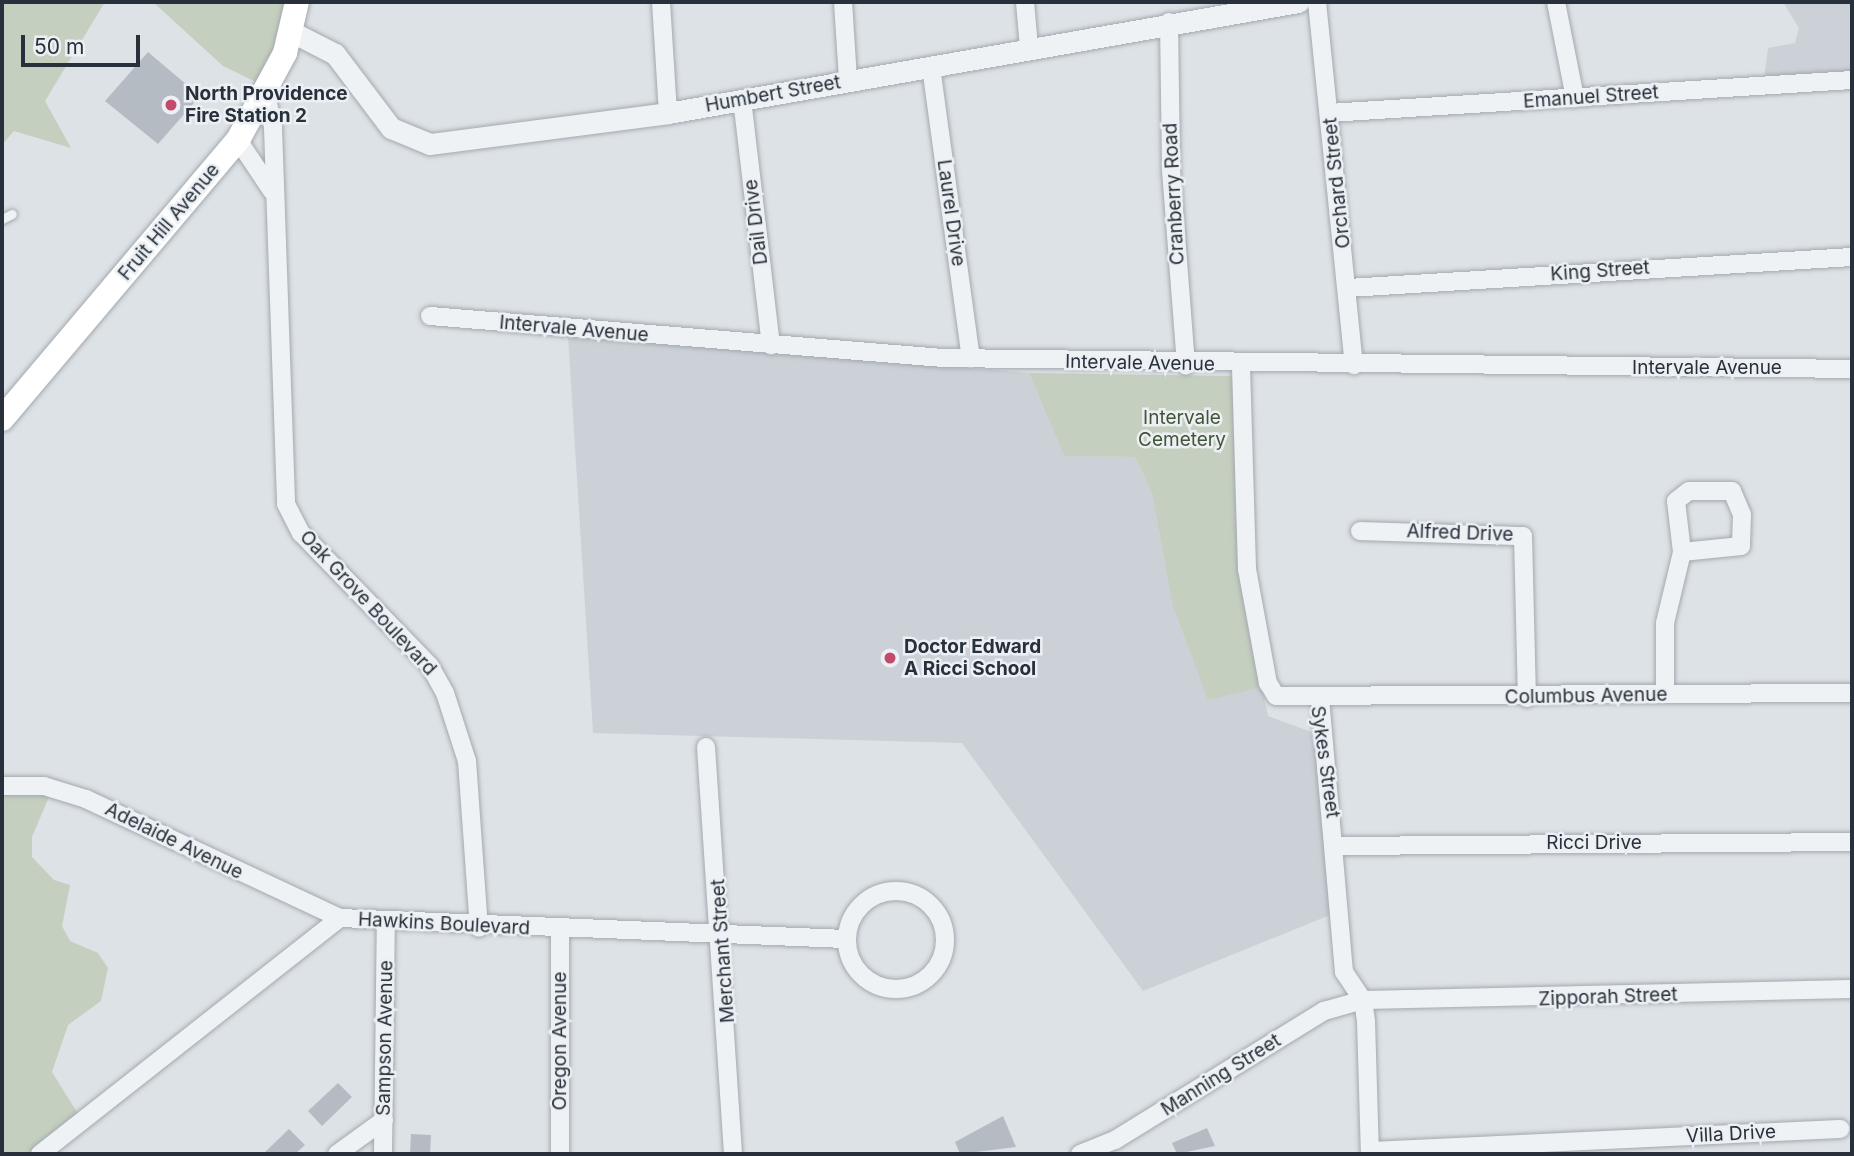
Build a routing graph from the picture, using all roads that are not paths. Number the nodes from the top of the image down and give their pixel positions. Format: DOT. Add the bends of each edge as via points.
graph roads {
  1 [pos="298,2"];
  2 [pos="661,2"];
  3 [pos="843,2"];
  4 [pos="1025,2"];
  5 [pos="1298,2"];
  6 [pos="1317,2"];
  7 [pos="1556,2"];
  8 [pos="1169,23"];
  9 [pos="292,32"];
  10 [pos="1029,48"];
  11 [pos="931,67"];
  12 [pos="848,80"];
  13 [pos="1852,80"];
  14 [pos="266,94"];
  15 [pos="1575,98"];
  16 [pos="742,99"];
  17 [pos="668,113"];
  18 [pos="1329,113"];
  19 [pos="238,140"];
  20 [pos="272,191"];
  21 [pos="12,214"];
  22 [pos="2,219"];
  23 [pos="1852,257"];
  24 [pos="1348,288"];
  25 [pos="430,316"];
  26 [pos="771,345"];
  27 [pos="971,358"];
  28 [pos="1186,365"];
  29 [pos="1354,365"];
  30 [pos="1241,366"];
  31 [pos="1852,369"];
  32 [pos="5,407"];
  33 [pos="1360,531"];
  34 [pos="1682,552"];
  35 [pos="1852,693"];
  36 [pos="1665,694"];
  37 [pos="1320,698"];
  38 [pos="1527,698"];
  39 [pos="706,747"];
  40 [pos="2,786"];
  41 [pos="1852,842"];
  42 [pos="1336,846"];
  43 [pos="340,918"];
  44 [pos="386,922"];
  45 [pos="479,928"];
  46 [pos="559,929"];
  47 [pos="722,933"];
  48 [pos="846,939"];
  49 [pos="1852,989"];
  50 [pos="1363,1000"];
  51 [pos="384,1120"];
  52 [pos="1840,1129"];
  53 [pos="1370,1153"];
  54 [pos="40,1154"];
  55 [pos="337,1154"];
  56 [pos="383,1154"];
  57 [pos="560,1154"];
  58 [pos="733,1154"];
  59 [pos="1080,1154"];
  1 -- 9 [label="main road, Fruit Hill Avenue"];
  2 -- 17 [label="street"];
  3 -- 12 [label="street"];
  4 -- 10 [label="street"];
  5 -- 8 [label="street, Humbert Street"];
  6 -- 18 [label="street, Orchard Street"];
  7 -- 15 [label="street"];
  8 -- 10 [label="street, Humbert Street"];
  8 -- 28 [label="street, Cranberry Road" via="1171,170"];
  9 -- 14 [label="main road, Fruit Hill Avenue"];
  9 -- 17 [label="street, Humbert Street" via="324,44 381,119 419,142"];
  10 -- 11 [label="street, Humbert Street"];
  11 -- 12 [label="street, Humbert Street"];
  11 -- 27 [label="street, Laurel Drive"];
  12 -- 16 [label="street, Humbert Street"];
  13 -- 15 [label="street, Emanuel Street"];
  14 -- 19 [label="main road, Fruit Hill Avenue"];
  14 -- 20 [label="street, Oak Grove Boulevard" via="274,128"];
  15 -- 18 [label="street, Emanuel Street"];
  16 -- 17 [label="street, Humbert Street"];
  16 -- 26 [label="street, Dail Drive"];
  18 -- 24 [label="street, Orchard Street"];
  19 -- 20 [label="street"];
  19 -- 32 [label="main road, Fruit Hill Avenue"];
  20 -- 45 [label="street, Oak Grove Boulevard" via="286,504 301,533 430,666 445,693 467,761"];
  21 -- 22 [label="lane"];
  23 -- 24 [label="street, King Street"];
  24 -- 29 [label="street, Orchard Street"];
  25 -- 26 [label="street, Intervale Avenue"];
  26 -- 27 [label="street, Intervale Avenue"];
  27 -- 28 [label="street, Intervale Avenue"];
  28 -- 30 [label="street, Intervale Avenue"];
  29 -- 30 [label="street, Intervale Avenue"];
  29 -- 31 [label="street, Intervale Avenue"];
  30 -- 37 [label="street, Sykes Street" via="1247,569 1268,683 1281,698"];
  33 -- 38 [label="street, Alfred Drive" via="1523,536"];
  34 -- 34 [label="street" via="1678,497 1689,491 1732,491 1742,515 1741,546"];
  34 -- 36 [label="street" via="1665,623"];
  35 -- 36 [label="street, Columbus Avenue"];
  36 -- 38 [label="street, Columbus Avenue"];
  37 -- 38 [label="street, Columbus Avenue"];
  37 -- 42 [label="street, Sykes Street"];
  39 -- 47 [label="street, Merchant Street"];
  40 -- 43 [label="street, Adelaide Avenue" via="44,786 86,799"];
  41 -- 42 [label="street, Ricci Drive"];
  42 -- 50 [label="street, Sykes Street" via="1344,972"];
  43 -- 44 [label="street, Hawkins Boulevard"];
  43 -- 54 [label="street, Hawkins Boulevard"];
  44 -- 45 [label="street, Hawkins Boulevard"];
  44 -- 51 [label="street, Sampson Avenue"];
  45 -- 46 [label="street, Hawkins Boulevard"];
  46 -- 47 [label="street, Hawkins Boulevard"];
  46 -- 57 [label="street, Oregon Avenue"];
  47 -- 48 [label="street, Hawkins Boulevard"];
  47 -- 58 [label="street, Merchant Street"];
  48 -- 48 [label="street" via="862,905 897,891 932,906 945,942 930,976 895,990 860,975"];
  49 -- 50 [label="street, Zipporah Street"];
  50 -- 53 [label="street"];
  50 -- 59 [label="street, Manning Street" via="1324,1011 1115,1140"];
  51 -- 55 [label="street"];
  51 -- 56 [label="street, Sampson Avenue"];
  52 -- 53 [label="street, Villa Drive"];
}
